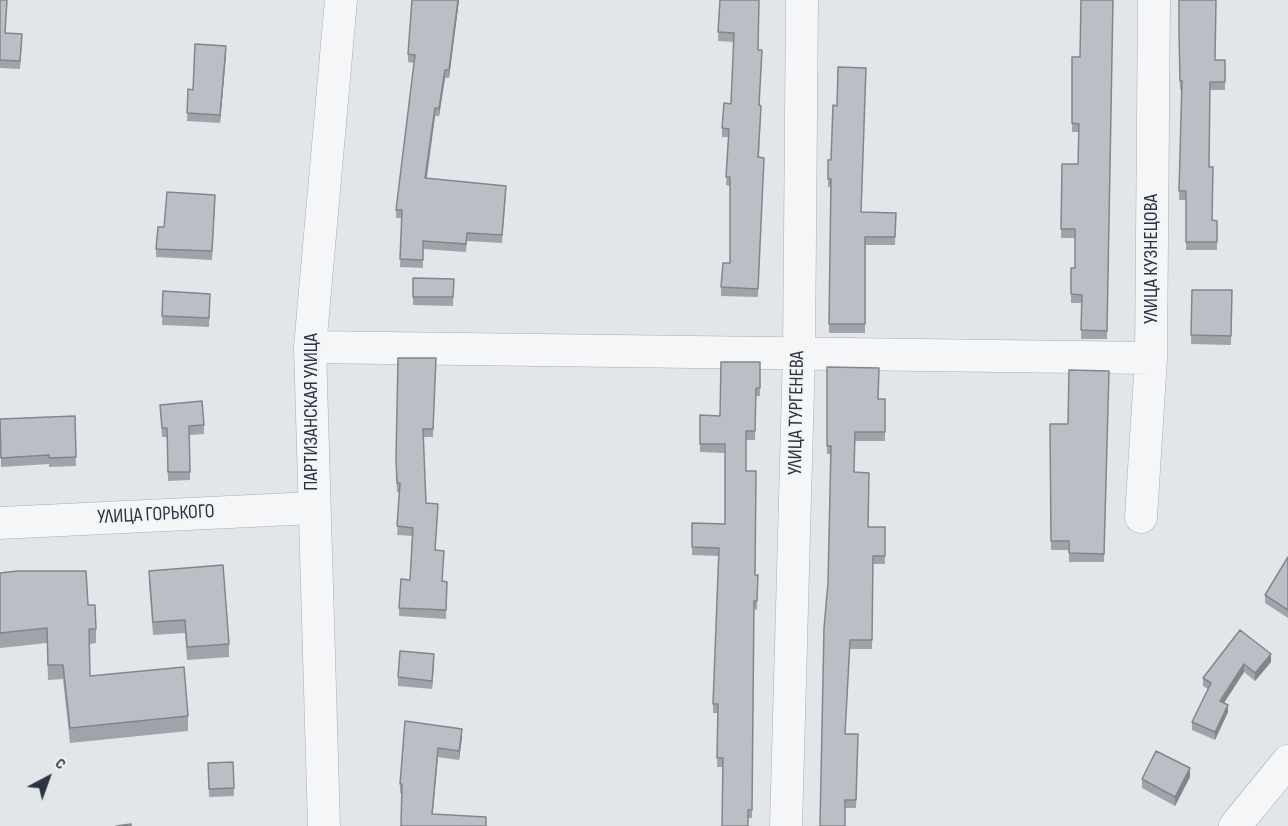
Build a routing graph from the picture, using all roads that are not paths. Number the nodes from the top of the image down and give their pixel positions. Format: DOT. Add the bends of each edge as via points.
graph roads {
  1 [pos="341,0"];
  2 [pos="802,0"];
  3 [pos="1154,0"];
  4 [pos="310,346"];
  5 [pos="798,353"];
  6 [pos="1151,358"];
  7 [pos="313,508"];
  8 [pos="1141,517"];
  9 [pos="0,523"];
  10 [pos="1288,761"];
  11 [pos="324,826"];
  12 [pos="786,826"];
  13 [pos="1234,826"];
  1 -- 4 [label="street, ПАРТИЗАНСКАЯ УЛИЦА"];
  2 -- 5 [label="street, УЛИЦА ТУРГЕНЕВА"];
  3 -- 6 [label="street, УЛИЦА КУЗНЕЦОВА"];
  4 -- 5 [label="street"];
  4 -- 7 [label="street, ПАРТИЗАНСКАЯ УЛИЦА"];
  5 -- 6 [label="street"];
  5 -- 12 [label="street, УЛИЦА ТУРГЕНЕВА"];
  6 -- 8 [label="street, УЛИЦА КУЗНЕЦОВА"];
  7 -- 9 [label="street, УЛИЦА ГОРЬКОГО"];
  7 -- 11 [label="street, ПАРТИЗАНСКАЯ УЛИЦА"];
  10 -- 13 [label="street"];
}
